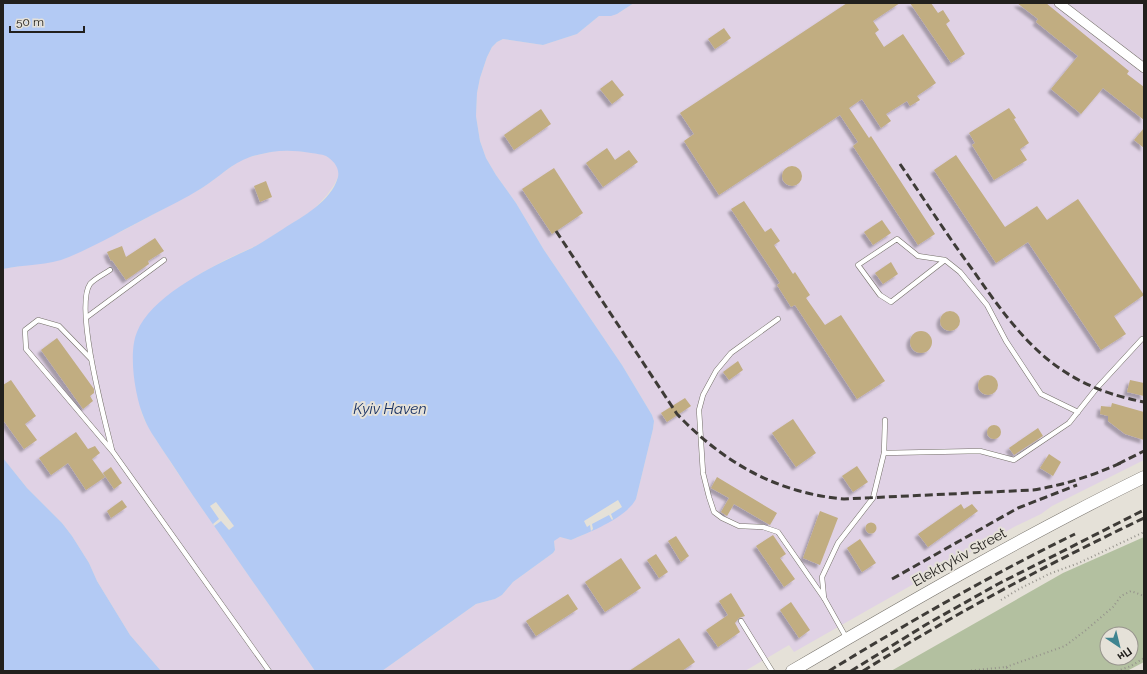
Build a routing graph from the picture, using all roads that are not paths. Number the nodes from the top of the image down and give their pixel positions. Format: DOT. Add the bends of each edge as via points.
graph roads {
  1 [pos="1059,3"];
  2 [pos="1144,68"];
  3 [pos="164,260"];
  4 [pos="945,260"];
  5 [pos="110,270"];
  6 [pos="87,317"];
  7 [pos="778,319"];
  8 [pos="1144,338"];
  9 [pos="91,359"];
  10 [pos="1078,412"];
  11 [pos="885,420"];
  12 [pos="113,452"];
  13 [pos="884,453"];
  14 [pos="1144,477"];
  15 [pos="824,598"];
  16 [pos="741,622"];
  17 [pos="847,639"];
  18 [pos="269,671"];
  19 [pos="772,671"];
  20 [pos="792,671"];
  1 -- 2 [label="street"];
  3 -- 6 [label="lane"];
  4 -- 4 [label="lane" via="891,302 880,295 858,265 897,239 918,256"];
  4 -- 10 [label="lane" via="960,272 988,305 1006,341 1042,394"];
  5 -- 6 [label="lane" via="90,284 85,298"];
  6 -- 9 [label="lane"];
  7 -- 15 [label="lane" via="731,353 716,371 703,395 699,410 703,473 714,512 740,526 763,527 778,532"];
  8 -- 10 [label="lane"];
  9 -- 12 [label="lane"];
  9 -- 12 [label="lane" via="59,326 38,320 25,330 26,349"];
  10 -- 13 [label="lane" via="1069,423 1014,460 980,451"];
  11 -- 13 [label="lane"];
  12 -- 18 [label="lane"];
  13 -- 15 [label="lane" via="873,498 838,543 822,577"];
  14 -- 17 [label="street, Elektrykiv Street" via="1014,544"];
  15 -- 17 [label="lane"];
  16 -- 19 [label="lane"];
  17 -- 20 [label="street, Elektrykiv Street"];
}
